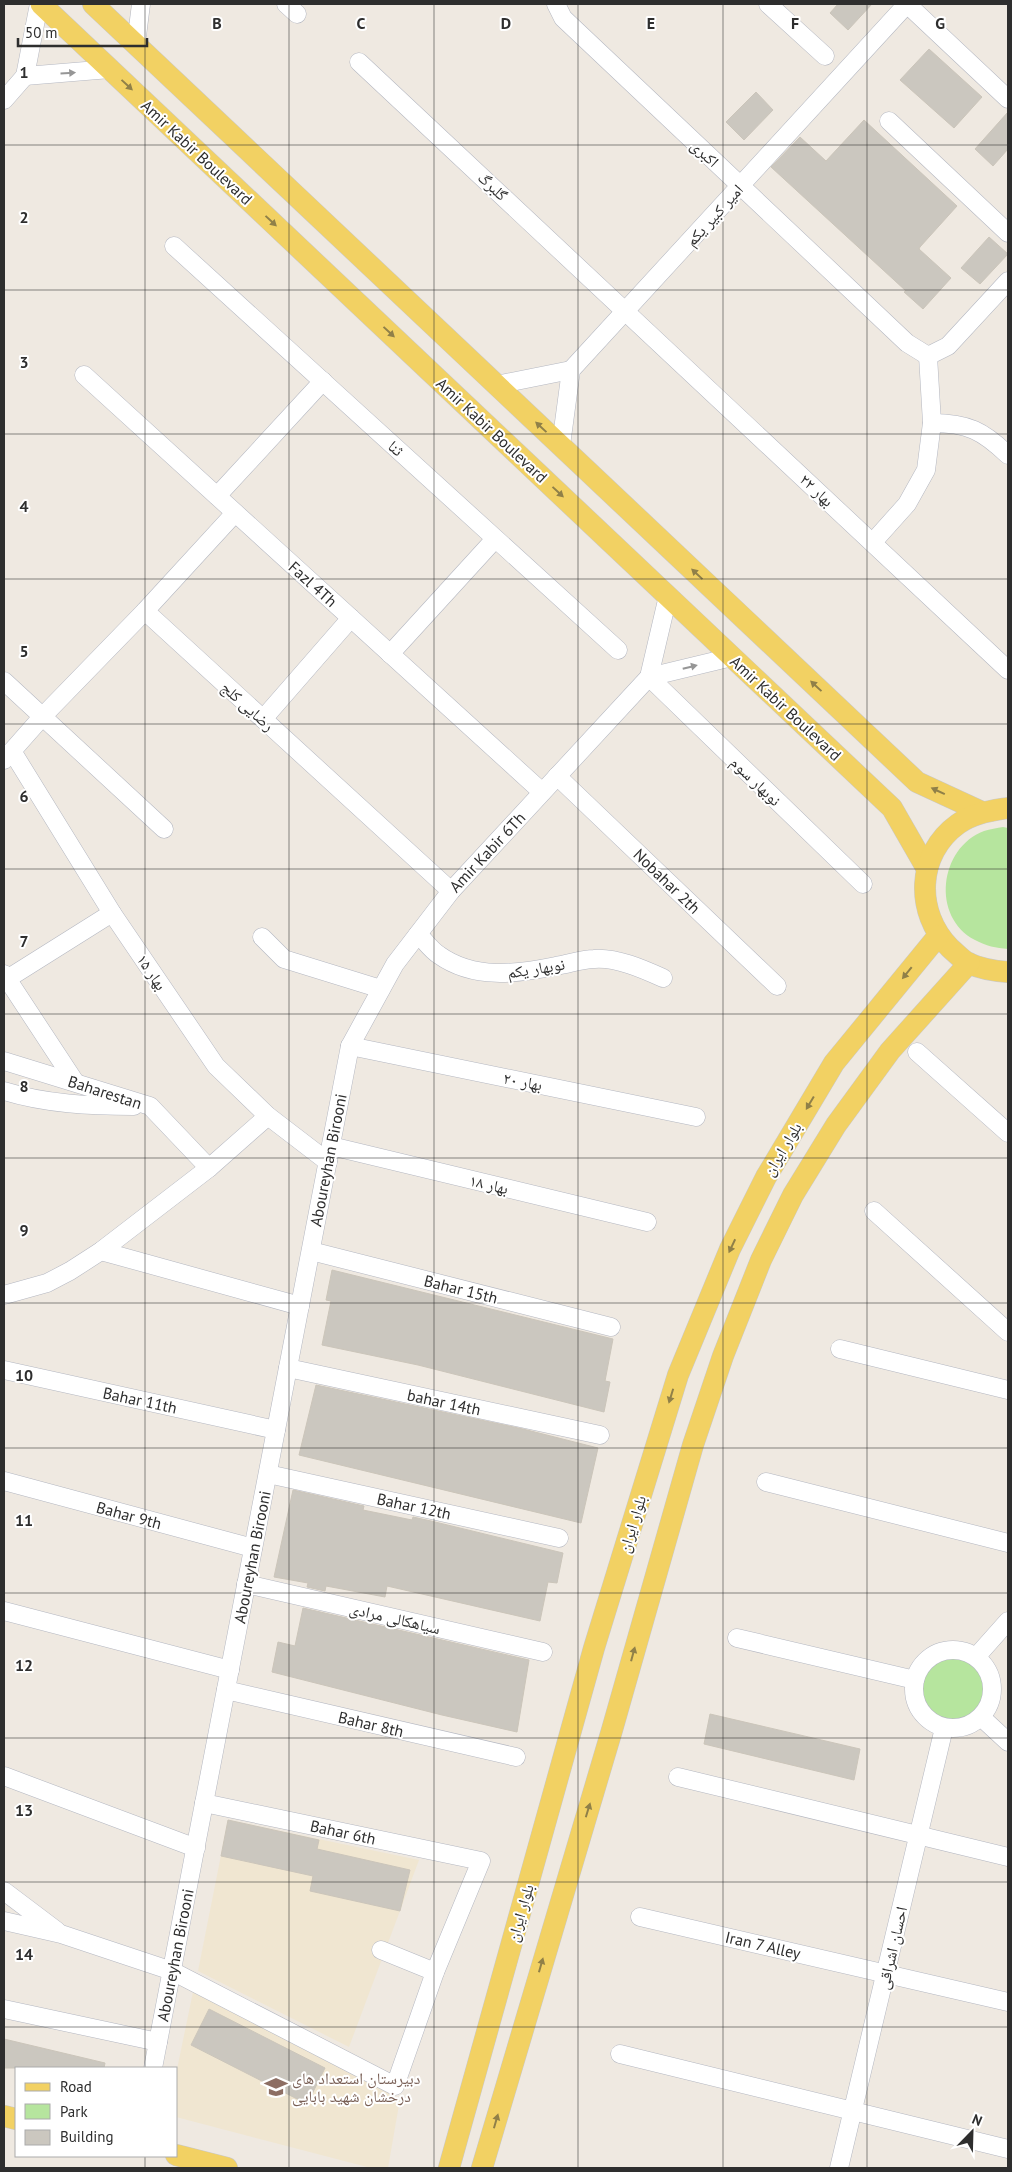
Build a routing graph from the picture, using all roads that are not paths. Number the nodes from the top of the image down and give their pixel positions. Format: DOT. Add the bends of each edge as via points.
graph roads {
  1 [pos="40,4"];
  2 [pos="93,4"];
  3 [pos="141,4"];
  4 [pos="556,4"];
  5 [pos="768,4"];
  6 [pos="907,4"];
  7 [pos="136,44"];
  8 [pos="825,56"];
  9 [pos="359,62"];
  10 [pos="110,69"];
  11 [pos="25,76"];
  12 [pos="1008,99"];
  13 [pos="4,100"];
  14 [pos="889,121"];
  15 [pos="740,186"];
  16 [pos="1008,233"];
  17 [pos="174,246"];
  18 [pos="1008,281"];
  19 [pos="626,310"];
  20 [pos="928,356"];
  21 [pos="571,370"];
  22 [pos="84,375"];
  23 [pos="323,381"];
  24 [pos="496,385"];
  25 [pos="932,423"];
  26 [pos="561,445"];
  27 [pos="1008,455"];
  28 [pos="217,496"];
  29 [pos="236,513"];
  30 [pos="495,539"];
  31 [pos="873,542"];
  32 [pos="668,596"];
  33 [pos="145,612"];
  34 [pos="350,618"];
  35 [pos="618,650"];
  36 [pos="390,654"];
  37 [pos="732,657"];
  38 [pos="1008,670"];
  39 [pos="649,677"];
  40 [pos="4,681"];
  41 [pos="42,716"];
  42 [pos="263,719"];
  43 [pos="8,756"];
  44 [pos="557,776"];
  45 [pos="542,792"];
  46 [pos="1008,808"];
  47 [pos="982,812"];
  48 [pos="164,829"];
  49 [pos="927,869"];
  50 [pos="863,884"];
  51 [pos="451,891"];
  52 [pos="112,913"];
  53 [pos="418,934"];
  54 [pos="938,936"];
  55 [pos="262,937"];
  56 [pos="969,964"];
  57 [pos="1008,972"];
  58 [pos="5,976"];
  59 [pos="663,978"];
  60 [pos="777,986"];
  61 [pos="381,990"];
  62 [pos="350,1046"];
  63 [pos="917,1052"];
  64 [pos="4,1061"];
  65 [pos="75,1082"];
  66 [pos="4,1091"];
  67 [pos="150,1106"];
  68 [pos="268,1116"];
  69 [pos="696,1117"];
  70 [pos="1008,1132"];
  71 [pos="329,1154"];
  72 [pos="209,1168"];
  73 [pos="874,1211"];
  74 [pos="648,1222"];
  75 [pos="101,1251"];
  76 [pos="311,1251"];
  77 [pos="4,1295"];
  78 [pos="300,1306"];
  79 [pos="611,1327"];
  80 [pos="1008,1332"];
  81 [pos="840,1349"];
  82 [pos="288,1368"];
  83 [pos="4,1370"];
  84 [pos="1008,1390"];
  85 [pos="276,1430"];
  86 [pos="600,1436"];
  87 [pos="268,1474"];
  88 [pos="4,1481"];
  89 [pos="766,1482"];
  90 [pos="559,1538"];
  91 [pos="1008,1543"];
  92 [pos="253,1548"];
  93 [pos="246,1584"];
  94 [pos="4,1612"];
  95 [pos="1008,1621"];
  96 [pos="737,1638"];
  97 [pos="543,1652"];
  98 [pos="976,1657"];
  99 [pos="230,1670"];
  100 [pos="915,1680"];
  101 [pos="226,1690"];
  102 [pos="982,1717"];
  103 [pos="944,1728"];
  104 [pos="1008,1742"];
  105 [pos="516,1757"];
  106 [pos="4,1776"];
  107 [pos="678,1777"];
  108 [pos="204,1803"];
  109 [pos="918,1836"];
  110 [pos="196,1848"];
  111 [pos="1008,1857"];
  112 [pos="4,1891"];
  113 [pos="640,1917"];
  114 [pos="4,1921"];
  115 [pos="61,1934"];
  116 [pos="381,1950"];
  117 [pos="172,1971"];
  118 [pos="435,1972"];
  119 [pos="885,1974"];
  120 [pos="1008,2002"];
  121 [pos="4,2010"];
  122 [pos="158,2042"];
  123 [pos="620,2054"];
  124 [pos="153,2067"];
  125 [pos="853,2111"];
  126 [pos="458,2134"];
  127 [pos="1008,2150"];
  128 [pos="178,2156"];
  129 [pos="486,2163"];
  130 [pos="227,2168"];
  131 [pos="435,2168"];
  132 [pos="449,2168"];
  133 [pos="839,2168"];
  1 -- 10 [label="main road, Amir Kabir Boulevard"];
  1 -- 11 [label="street"];
  2 -- 7 [label="main road"];
  3 -- 7 [label="street"];
  4 -- 15 [label="street, اکبری" via="563,18"];
  5 -- 8 [label="street"];
  6 -- 12 [label="street"];
  6 -- 15 [label="street, امیر کبیر یکم"];
  7 -- 24 [label="main road"];
  9 -- 19 [label="street, گلبرگ"];
  11 -- 10 [label="street, one-way"];
  10 -- 32 [label="main road, Amir Kabir Boulevard, one-way"];
  11 -- 13 [label="street"];
  14 -- 16 [label="street"];
  15 -- 19 [label="street, امیر کبیر یکم"];
  15 -- 20 [label="street, اکبری" via="907,343"];
  17 -- 23 [label="street, ثنا"];
  18 -- 20 [label="street" via="948,346"];
  19 -- 21 [label="street, امیر کبیر یکم"];
  19 -- 31 [label="street, بهار ۲۲"];
  20 -- 25 [label="street"];
  21 -- 24 [label="street"];
  21 -- 26 [label="street"];
  22 -- 28 [label="street, Fazl 4Th"];
  23 -- 28 [label="street"];
  23 -- 30 [label="street, ثنا"];
  26 -- 24 [label="main road, one-way"];
  25 -- 27 [label="street" via="980,431"];
  25 -- 31 [label="street" via="926,470 908,504"];
  47 -- 26 [label="main road, one-way" via="917,782"];
  28 -- 29 [label="street, Fazl 4Th"];
  29 -- 33 [label="street"];
  29 -- 34 [label="street, Fazl 4Th"];
  30 -- 35 [label="street, ثنا"];
  30 -- 36 [label="street"];
  31 -- 38 [label="street, بهار ۲۲"];
  32 -- 37 [label="main road, Amir Kabir Boulevard"];
  32 -- 39 [label="street"];
  33 -- 41 [label="street"];
  33 -- 42 [label="street, رضایی کلج"];
  34 -- 36 [label="street, Fazl 4Th"];
  34 -- 42 [label="street"];
  36 -- 45 [label="street, Fazl 4Th"];
  39 -- 37 [label="street, one-way"];
  37 -- 49 [label="main road, Amir Kabir Boulevard" via="892,808"];
  39 -- 44 [label="street, Amir Kabir 6Th"];
  39 -- 50 [label="street, نوبهار سوم"];
  40 -- 41 [label="street"];
  41 -- 43 [label="street"];
  41 -- 48 [label="street"];
  42 -- 51 [label="street, رضایی کلج"];
  43 -- 52 [label="street, بهار ۱۵"];
  44 -- 45 [label="street, Amir Kabir 6Th"];
  44 -- 60 [label="street, Nobahar 2th"];
  45 -- 51 [label="street, Amir Kabir 6Th"];
  46 -- 47 [label="main road"];
  47 -- 49 [label="main road" via="958,824 938,844"];
  49 -- 54 [label="main road" via="925,900"];
  51 -- 53 [label="street, Amir Kabir 6Th"];
  52 -- 58 [label="street"];
  52 -- 68 [label="street, بهار ۱۵" via="216,1066"];
  53 -- 59 [label="street, نوبهار یکم" via="452,964 476,972 496,974 537,970 595,958 633,965"];
  53 -- 61 [label="street, Amir Kabir 6Th" via="395,964"];
  54 -- 56 [label="main road"];
  54 -- 126 [label="main road, بلوار ایران, one-way" via="834,1063 766,1177 730,1249 678,1375 594,1648"];
  55 -- 61 [label="street" via="284,959"];
  56 -- 57 [label="main road"];
  129 -- 56 [label="main road, بلوار ایران, one-way" via="693,1445 760,1260 793,1195 836,1125 890,1051"];
  58 -- 65 [label="street"];
  61 -- 62 [label="street, Amir Kabir 6Th"];
  62 -- 69 [label="street, بهار ۲۰"];
  62 -- 71 [label="street, Aboureyhan Birooni"];
  63 -- 70 [label="street"];
  64 -- 65 [label="street, Baharestan"];
  65 -- 67 [label="street, Baharestan"];
  66 -- 67 [label="street, Baharestan" via="22,1097 87,1106"];
  67 -- 72 [label="street"];
  68 -- 71 [label="street, بهار ۱۵"];
  68 -- 72 [label="street"];
  71 -- 74 [label="street, بهار ۱۸"];
  71 -- 76 [label="street, Aboureyhan Birooni"];
  72 -- 75 [label="street"];
  73 -- 80 [label="street"];
  75 -- 77 [label="street" via="47,1283"];
  75 -- 78 [label="street"];
  76 -- 78 [label="street, Aboureyhan Birooni"];
  76 -- 79 [label="street, Bahar 15th"];
  78 -- 82 [label="street, Aboureyhan Birooni"];
  81 -- 84 [label="street"];
  82 -- 85 [label="street, Aboureyhan Birooni"];
  82 -- 86 [label="street, bahar 14th"];
  83 -- 85 [label="street, Bahar 11th"];
  85 -- 87 [label="street, Aboureyhan Birooni"];
  87 -- 90 [label="street, Bahar 12th"];
  87 -- 92 [label="street, Aboureyhan Birooni"];
  88 -- 92 [label="street, Bahar 9th"];
  89 -- 91 [label="street"];
  92 -- 93 [label="street, Aboureyhan Birooni"];
  93 -- 97 [label="street, سیاهکالی مرادی"];
  93 -- 99 [label="street, Aboureyhan Birooni"];
  94 -- 99 [label="street"];
  95 -- 98 [label="street"];
  96 -- 100 [label="street"];
  98 -- 100 [label="street" via="952,1650 940,1652 928,1659"];
  98 -- 102 [label="street" via="992,1679 993,1693"];
  99 -- 101 [label="street, Aboureyhan Birooni"];
  100 -- 103 [label="street" via="914,1692 923,1715"];
  101 -- 105 [label="street, Bahar 8th"];
  101 -- 108 [label="street, Aboureyhan Birooni"];
  102 -- 103 [label="street" via="958,1729"];
  102 -- 104 [label="street"];
  103 -- 109 [label="street, احسان اشراقی"];
  106 -- 110 [label="street"];
  107 -- 109 [label="street"];
  108 -- 110 [label="street, Aboureyhan Birooni"];
  108 -- 118 [label="street, Bahar 6th" via="481,1861"];
  109 -- 111 [label="street"];
  109 -- 119 [label="street, احسان اشراقی"];
  110 -- 117 [label="street, Aboureyhan Birooni"];
  112 -- 115 [label="street"];
  113 -- 119 [label="street, Iran 7 Alley"];
  114 -- 115 [label="street"];
  115 -- 117 [label="street"];
  116 -- 118 [label="street"];
  117 -- 118 [label="street" via="395,2086"];
  117 -- 122 [label="street, Aboureyhan Birooni"];
  119 -- 120 [label="street, Iran 7 Alley"];
  119 -- 125 [label="street, احسان اشراقی"];
  121 -- 122 [label="street"];
  122 -- 124 [label="street, Aboureyhan Birooni"];
  123 -- 125 [label="street"];
  125 -- 127 [label="street"];
  125 -- 133 [label="street, احسان اشراقی"];
  126 -- 131 [label="main road"];
  126 -- 132 [label="main road, بلوار ایران"];
  128 -- 130 [label="main road"];
}
